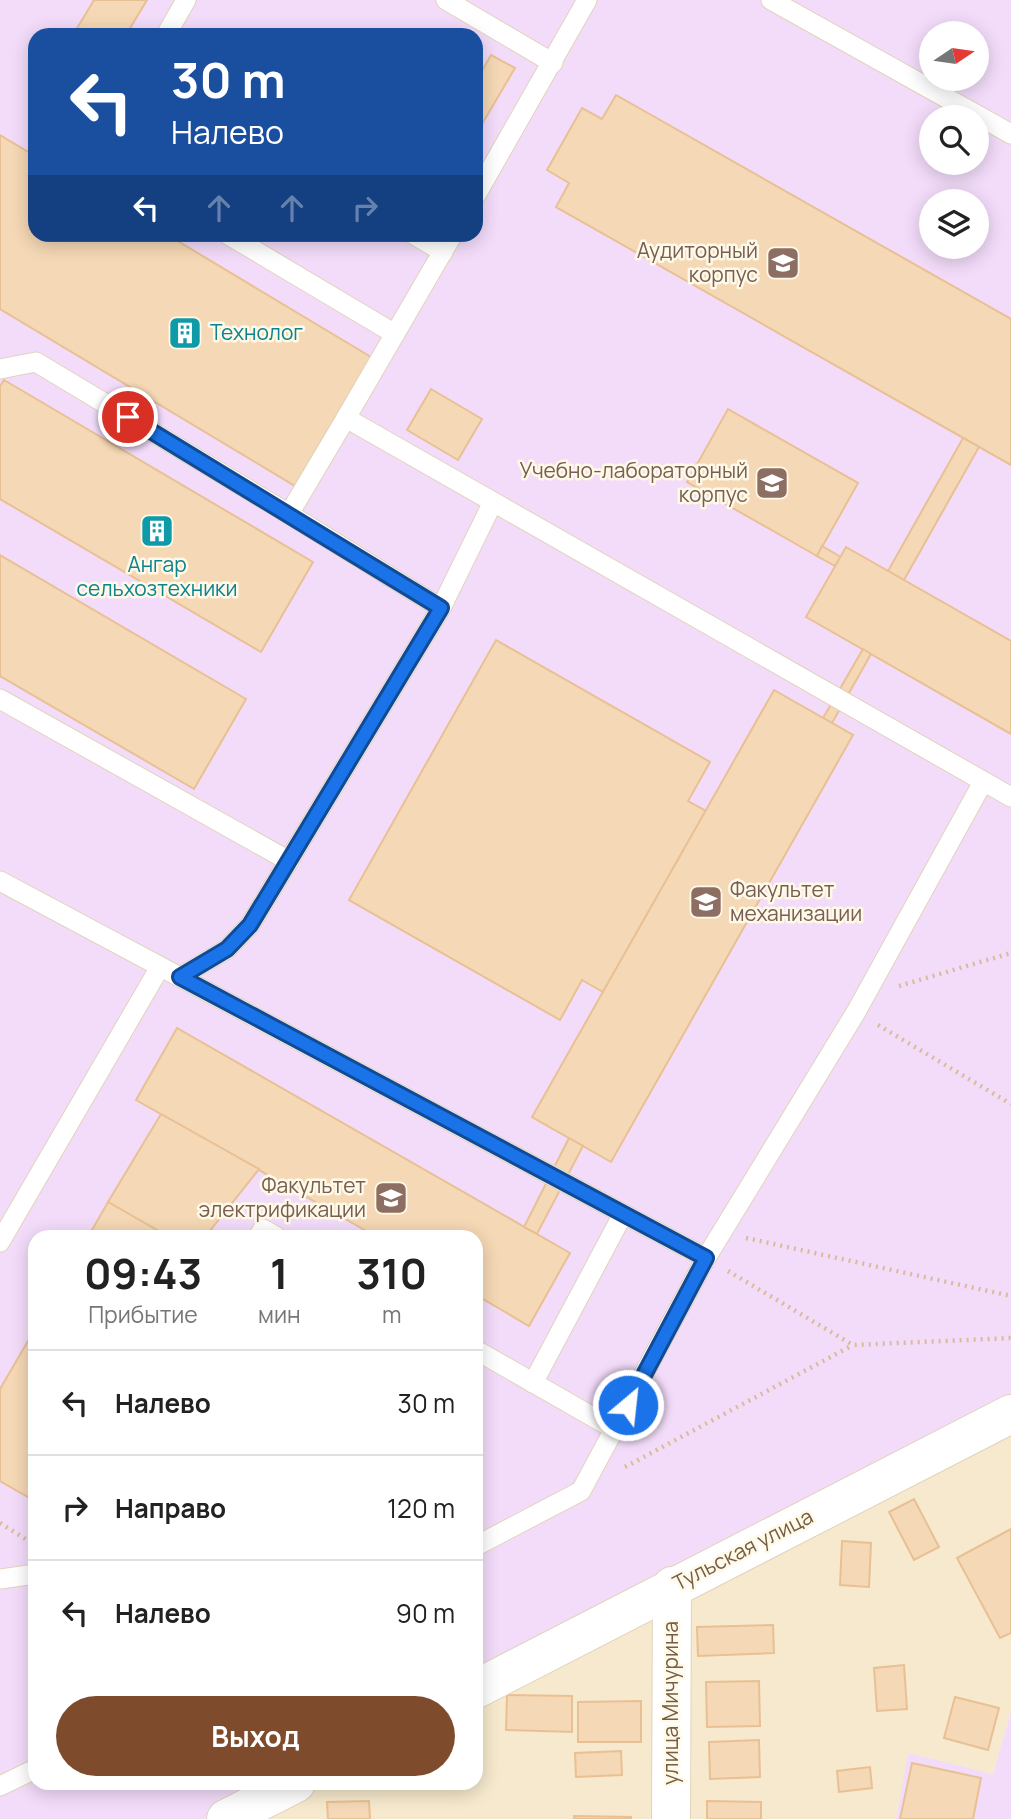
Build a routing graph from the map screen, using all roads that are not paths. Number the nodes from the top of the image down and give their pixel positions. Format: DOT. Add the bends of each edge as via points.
graph roads {
  1 [pos="186,0"];
  2 [pos="446,0"];
  3 [pos="587,0"];
  4 [pos="771,0"];
  5 [pos="170,28"];
  6 [pos="553,63"];
  7 [pos="1011,134"];
  8 [pos="483,183"];
  9 [pos="241,242"];
  10 [pos="426,242"];
  11 [pos="449,242"];
  12 [pos="443,252"];
  13 [pos="395,334"];
  14 [pos="0,369"];
  15 [pos="346,418"];
  16 [pos="493,502"];
  17 [pos="289,514"];
  18 [pos="441,608"];
  19 [pos="0,699"];
  20 [pos="983,782"];
  21 [pos="1011,797"];
  22 [pos="289,861"];
  23 [pos="0,881"];
  24 [pos="160,967"];
  25 [pos="180,977"];
  26 [pos="622,1213"];
  27 [pos="0,1242"];
  28 [pos="706,1258"];
  29 [pos="483,1354"];
  30 [pos="533,1383"];
  31 [pos="1011,1414"];
  32 [pos="614,1429"];
  33 [pos="483,1542"];
  34 [pos="28,1575"];
  35 [pos="0,1579"];
  36 [pos="672,1586"];
  37 [pos="483,1685"];
  38 [pos="28,1772"];
  39 [pos="0,1786"];
  40 [pos="277,1800"];
  41 [pos="226,1819"];
  42 [pos="671,1819"];
  1 -- 5 [label="lane"];
  2 -- 6 [label="lane"];
  3 -- 6 [label="lane"];
  4 -- 7 [label="lane"];
  6 -- 8 [label="lane"];
  9 -- 13 [label="lane"];
  10 -- 12 [label="lane"];
  11 -- 12 [label="lane"];
  12 -- 13 [label="lane"];
  13 -- 15 [label="lane"];
  14 -- 17 [label="lane" via="36,362"];
  15 -- 16 [label="lane"];
  15 -- 17 [label="lane"];
  16 -- 18 [label="lane"];
  16 -- 20 [label="lane"];
  17 -- 18 [label="lane"];
  18 -- 22 [label="lane"];
  19 -- 22 [label="lane"];
  20 -- 21 [label="lane"];
  20 -- 28 [label="lane" via="861,1004"];
  22 -- 25 [label="lane" via="250,925 227,949"];
  23 -- 24 [label="lane"];
  24 -- 25 [label="lane"];
  24 -- 27 [label="lane"];
  25 -- 26 [label="lane"];
  26 -- 28 [label="lane"];
  26 -- 30 [label="lane"];
  28 -- 32 [label="lane"];
  29 -- 30 [label="lane"];
  30 -- 32 [label="lane"];
  31 -- 36 [label="street, Тульская улица"];
  32 -- 33 [label="lane" via="581,1491"];
  34 -- 35 [label="lane"];
  36 -- 37 [label="street, Тульская улица"];
  36 -- 42 [label="street, улица Мичурина"];
  38 -- 39 [label="lane"];
  40 -- 41 [label="street"];
}
